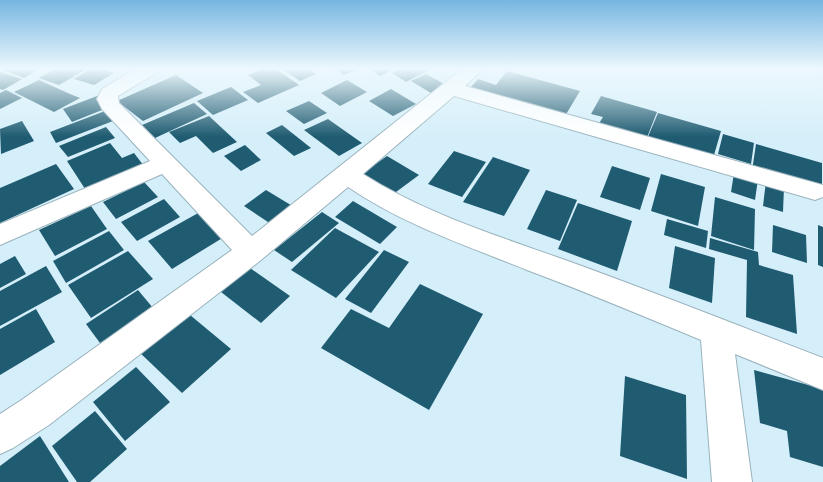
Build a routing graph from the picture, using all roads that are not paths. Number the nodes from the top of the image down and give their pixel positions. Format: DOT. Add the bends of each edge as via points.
graph roads {
  1 [pos="111,91"];
  2 [pos="440,91"];
  3 [pos="506,91"];
  4 [pos="164,164"];
  5 [pos="346,174"];
  6 [pos="815,192"];
  7 [pos="0,235"];
  8 [pos="251,252"];
  9 [pos="716,332"];
  10 [pos="823,374"];
  11 [pos="0,435"];
  12 [pos="732,482"];
  1 -- 4 [label="street" via="107,99 109,105"];
  2 -- 5 [label="street"];
  3 -- 6 [label="street"];
  4 -- 7 [label="street"];
  4 -- 8 [label="street"];
  5 -- 8 [label="street"];
  5 -- 9 [label="street" via="385,200 429,221"];
  8 -- 11 [label="street" via="36,412"];
  9 -- 10 [label="street"];
  9 -- 12 [label="street"];
}
